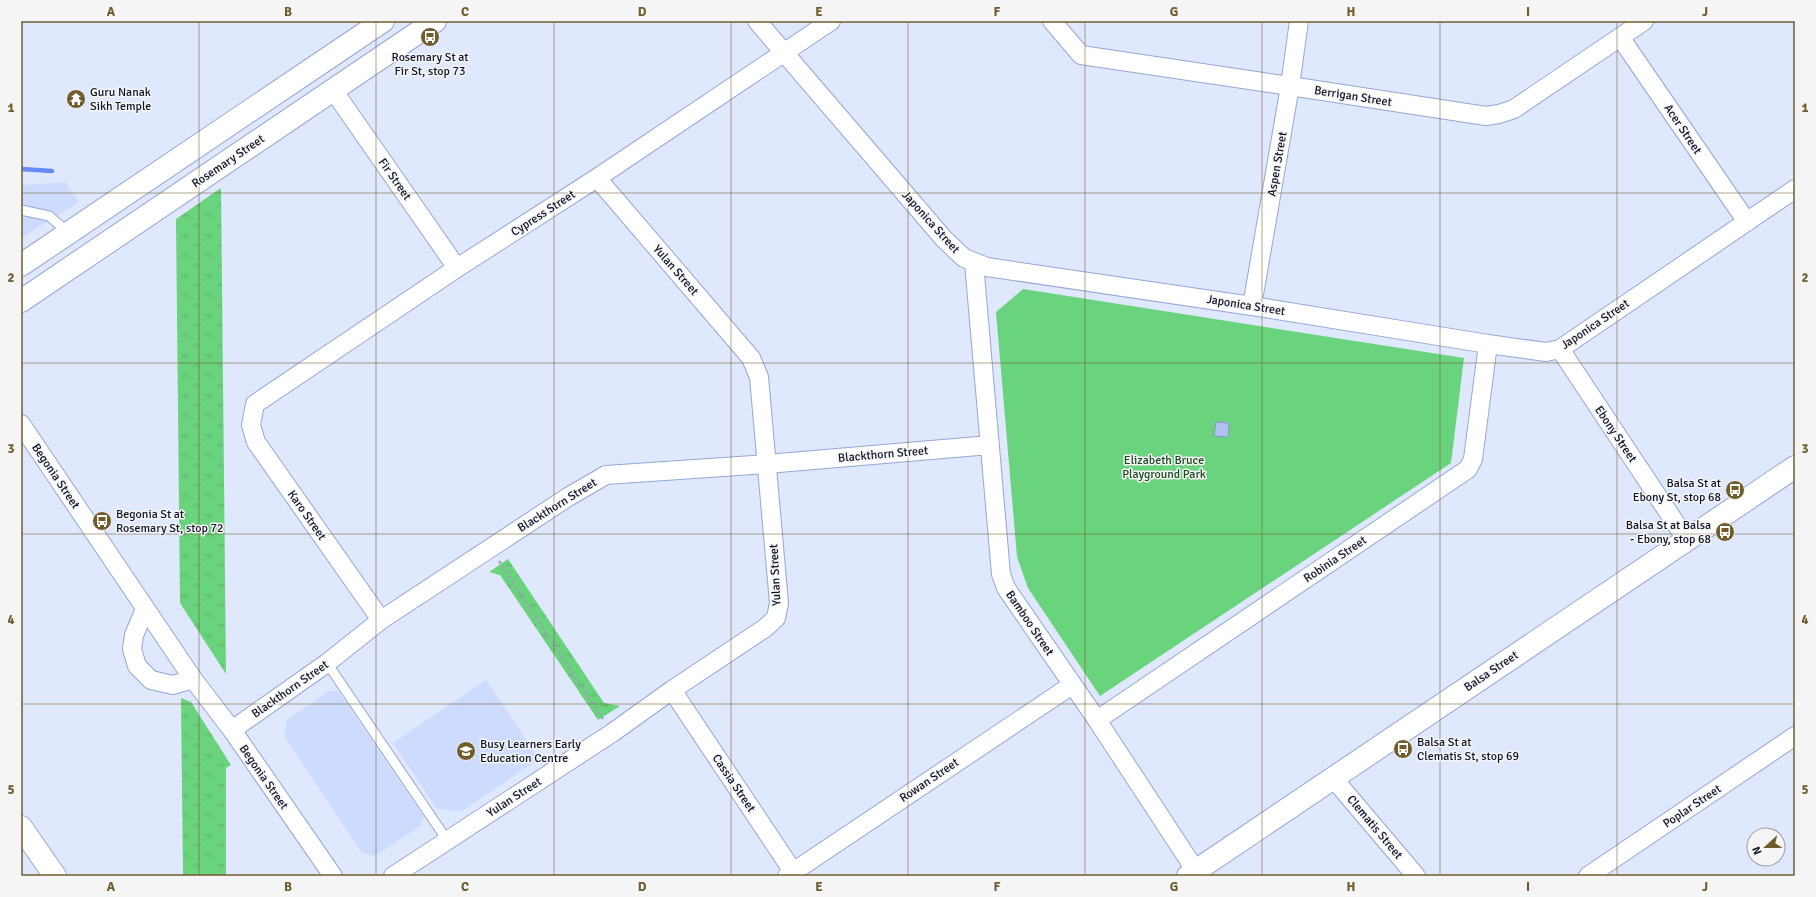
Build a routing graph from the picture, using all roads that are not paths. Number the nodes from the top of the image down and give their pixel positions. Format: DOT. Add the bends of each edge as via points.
graph roads {
  1 [pos="383,21"];
  2 [pos="435,21"];
  3 [pos="757,21"];
  4 [pos="831,21"];
  5 [pos="1052,21"];
  6 [pos="1299,21"];
  7 [pos="1644,21"];
  8 [pos="1620,37"];
  9 [pos="784,52"];
  10 [pos="1290,86"];
  11 [pos="333,90"];
  12 [pos="183,156"];
  13 [pos="597,178"];
  14 [pos="198,181"];
  15 [pos="1795,189"];
  16 [pos="22,212"];
  17 [pos="1746,222"];
  18 [pos="69,233"];
  19 [pos="974,263"];
  20 [pos="21,266"];
  21 [pos="457,268"];
  22 [pos="21,301"];
  23 [pos="1252,306"];
  24 [pos="1488,344"];
  25 [pos="1560,349"];
  26 [pos="255,404"];
  27 [pos="21,424"];
  28 [pos="990,445"];
  29 [pos="767,464"];
  30 [pos="1795,467"];
  31 [pos="1686,539"];
  32 [pos="145,609"];
  33 [pos="381,620"];
  34 [pos="327,663"];
  35 [pos="193,679"];
  36 [pos="1072,685"];
  37 [pos="672,690"];
  38 [pos="1097,720"];
  39 [pos="232,730"];
  40 [pos="1795,736"];
  41 [pos="1333,778"];
  42 [pos="21,827"];
  43 [pos="447,840"];
  44 [pos="1192,873"];
  45 [pos="792,875"];
  46 [pos="55,876"];
  47 [pos="333,876"];
  48 [pos="393,876"];
  49 [pos="1416,876"];
  50 [pos="1588,876"];
  1 -- 12 [label="main road"];
  2 -- 11 [label="main road, Rosemary Street"];
  3 -- 9 [label="street, Japonica Street"];
  4 -- 9 [label="street, Cypress Street"];
  5 -- 10 [label="street, Berrigan Street" via="1081,55"];
  6 -- 10 [label="street, Aspen Street"];
  7 -- 8 [label="street, Berrigan Street"];
  8 -- 10 [label="street, Berrigan Street" via="1514,109 1486,116"];
  8 -- 17 [label="street, Acer Street"];
  9 -- 13 [label="street, Cypress Street"];
  9 -- 19 [label="street, Japonica Street" via="944,239 964,258"];
  10 -- 23 [label="street, Aspen Street"];
  11 -- 14 [label="main road, Rosemary Street"];
  11 -- 21 [label="street, Fir Street"];
  12 -- 14 [label="main road"];
  12 -- 18 [label="main road"];
  13 -- 21 [label="street, Cypress Street"];
  13 -- 29 [label="street, Yulan Street" via="751,358 759,377"];
  14 -- 22 [label="main road, Rosemary Street"];
  15 -- 17 [label="street, Japonica Street"];
  16 -- 18 [label="lane" via="49,216"];
  17 -- 25 [label="street, Japonica Street"];
  18 -- 20 [label="main road"];
  19 -- 23 [label="street, Japonica Street" via="995,269"];
  19 -- 28 [label="street, Bamboo Street"];
  21 -- 26 [label="street, Cypress Street"];
  23 -- 24 [label="street, Japonica Street"];
  24 -- 25 [label="street, Japonica Street" via="1546,352"];
  24 -- 38 [label="street, Robinia Street" via="1472,459 1468,469"];
  25 -- 31 [label="street, Ebony Street"];
  26 -- 33 [label="street, Karo Street" via="251,425 256,442"];
  27 -- 32 [label="street, Begonia Street"];
  28 -- 29 [label="street, Blackthorn Street"];
  28 -- 36 [label="street, Bamboo Street" via="1001,574 1006,588"];
  29 -- 33 [label="street, Blackthorn Street" via="606,475 568,497"];
  29 -- 37 [label="street, Yulan Street" via="779,603 776,618 766,628"];
  30 -- 31 [label="main road, Balsa Street"];
  31 -- 41 [label="main road, Balsa Street"];
  32 -- 35 [label="street, Begonia Street"];
  32 -- 35 [label="street" via="134,635 132,649 137,666 151,680 173,685"];
  33 -- 34 [label="street, Blackthorn Street"];
  34 -- 39 [label="street, Blackthorn Street"];
  34 -- 43 [label="lane"];
  35 -- 39 [label="street, Begonia Street"];
  36 -- 38 [label="street, Bamboo Street"];
  36 -- 45 [label="street, Rowan Street"];
  37 -- 43 [label="street, Yulan Street" via="612,733"];
  37 -- 45 [label="street, Cassia Street"];
  38 -- 44 [label="street, Bamboo Street"];
  39 -- 47 [label="street, Begonia Street"];
  40 -- 50 [label="street, Poplar Street"];
  41 -- 44 [label="main road, Balsa Street"];
  41 -- 49 [label="street, Clematis Street"];
  42 -- 46 [label="main road"];
  43 -- 48 [label="street, Yulan Street"];
}
